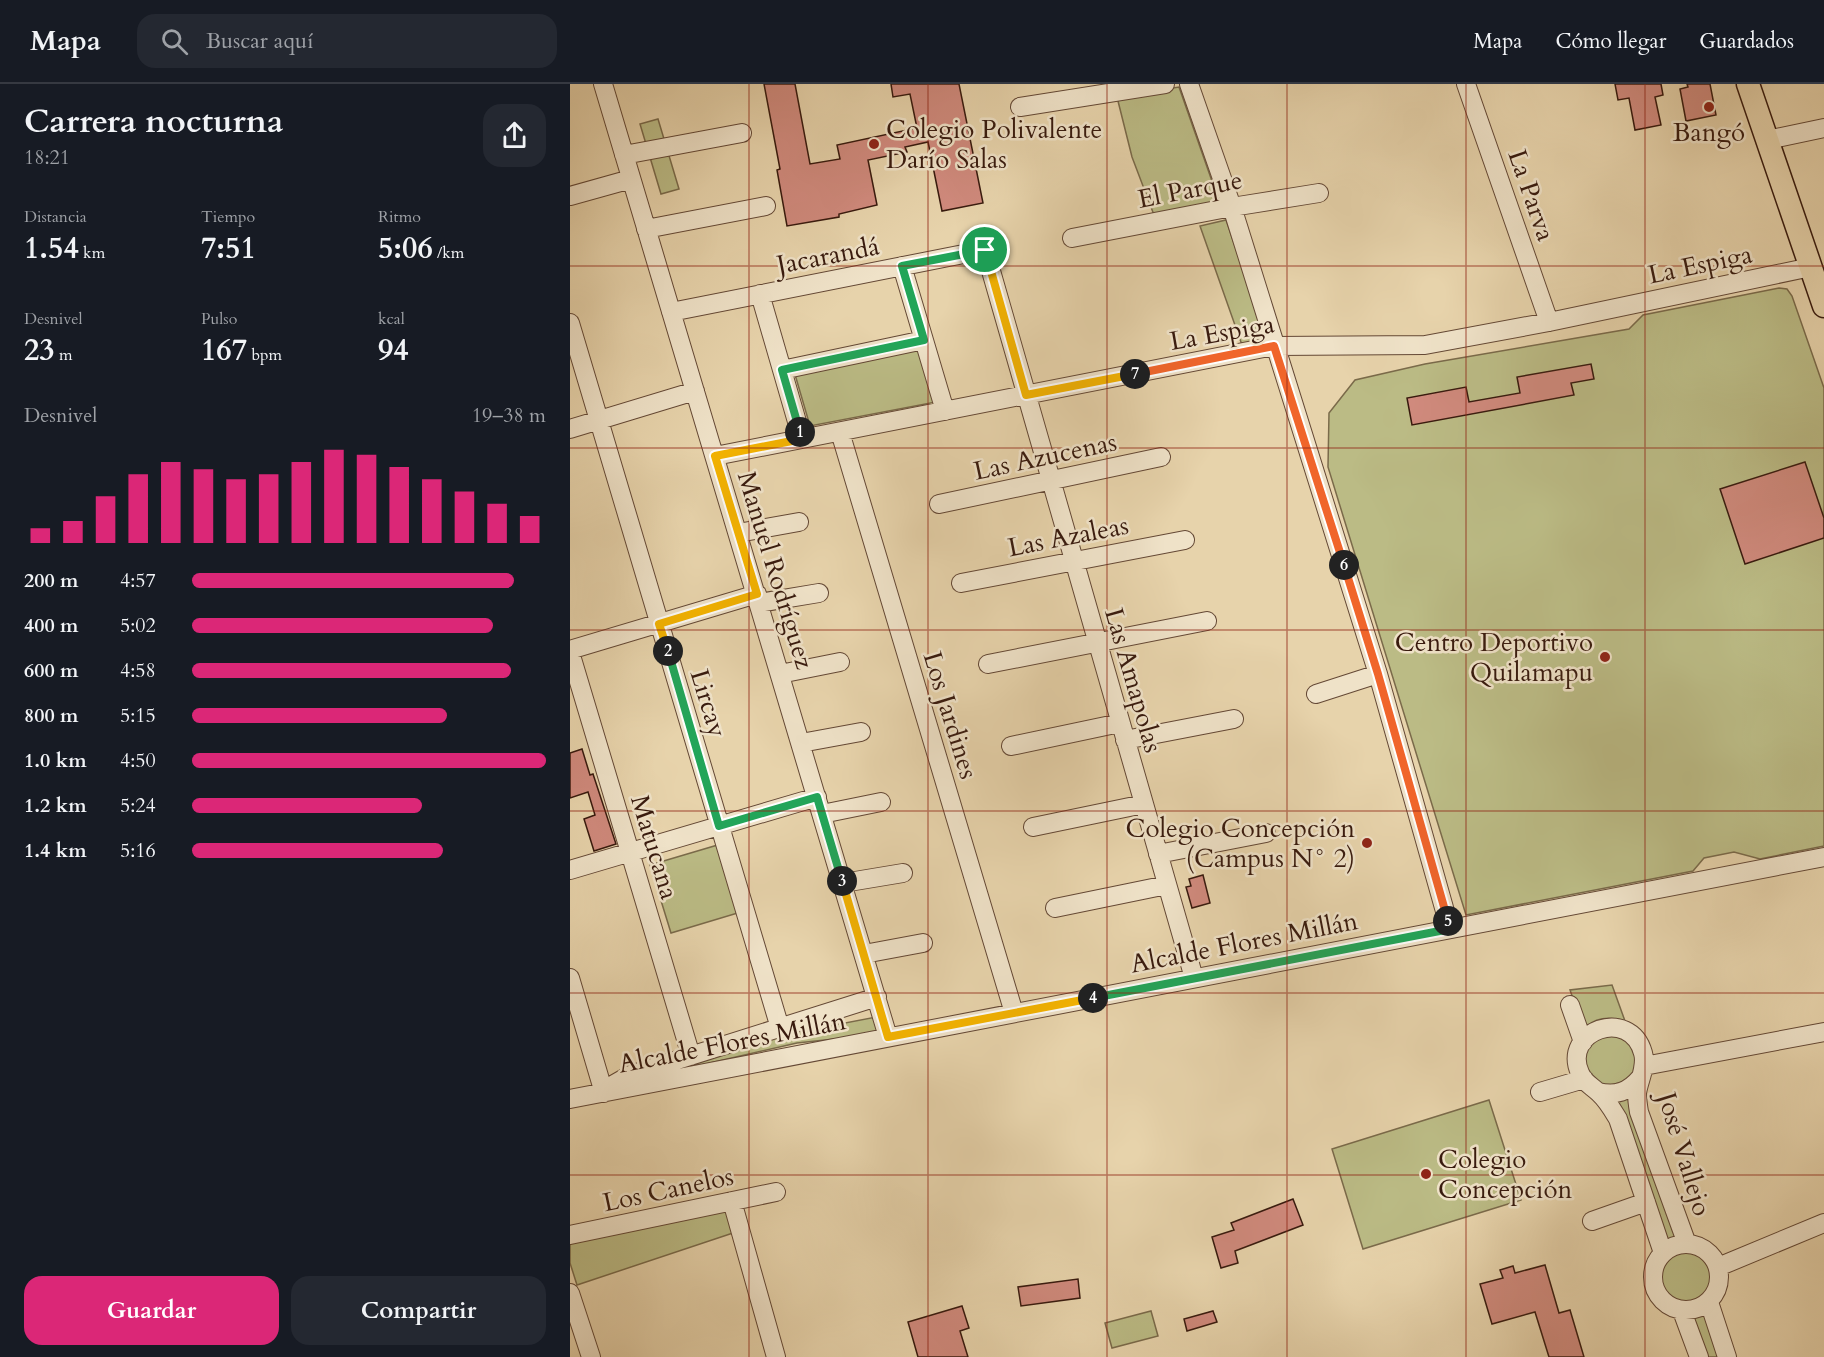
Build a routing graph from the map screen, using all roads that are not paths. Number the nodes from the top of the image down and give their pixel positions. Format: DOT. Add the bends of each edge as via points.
graph roads {
  1 [pos="603,84"];
  2 [pos="1165,84"];
  3 [pos="1189,84"];
  4 [pos="1466,84"];
  5 [pos="1748,84"];
  6 [pos="1060,92"];
  7 [pos="1020,106"];
  8 [pos="1824,128"];
  9 [pos="741,133"];
  10 [pos="1767,140"];
  11 [pos="624,155"];
  12 [pos="631,179"];
  13 [pos="1319,193"];
  14 [pos="570,196"];
  15 [pos="766,206"];
  16 [pos="1232,207"];
  17 [pos="646,229"];
  18 [pos="1072,238"];
  19 [pos="990,249"];
  20 [pos="902,266"];
  21 [pos="1810,267"];
  22 [pos="760,294"];
  23 [pos="1824,306"];
  24 [pos="671,312"];
  25 [pos="1549,322"];
  26 [pos="570,323"];
  27 [pos="924,340"];
  28 [pos="1274,346"];
  29 [pos="782,370"];
  30 [pos="695,391"];
  31 [pos="1026,395"];
  32 [pos="945,411"];
  33 [pos="599,420"];
  34 [pos="570,429"];
  35 [pos="840,432"];
  36 [pos="802,439"];
  37 [pos="715,456"];
  38 [pos="1161,457"];
  39 [pos="1051,480"];
  40 [pos="939,504"];
  41 [pos="799,522"];
  42 [pos="738,533"];
  43 [pos="1185,540"];
  44 [pos="1074,561"];
  45 [pos="961,583"];
  46 [pos="819,593"];
  47 [pos="758,599"];
  48 [pos="1207,621"];
  49 [pos="659,624"];
  50 [pos="1097,643"];
  51 [pos="570,651"];
  52 [pos="840,662"];
  53 [pos="988,664"];
  54 [pos="780,674"];
  55 [pos="1378,674"];
  56 [pos="1316,694"];
  57 [pos="1233,719"];
  58 [pos="861,732"];
  59 [pos="1123,732"];
  60 [pos="801,744"];
  61 [pos="1011,746"];
  62 [pos="881,802"];
  63 [pos="1144,804"];
  64 [pos="820,805"];
  65 [pos="719,826"];
  66 [pos="1033,827"];
  67 [pos="1266,833"];
  68 [pos="630,852"];
  69 [pos="1158,854"];
  70 [pos="1824,857"];
  71 [pos="570,870"];
  72 [pos="903,873"];
  73 [pos="843,883"];
  74 [pos="1167,885"];
  75 [pos="1056,908"];
  76 [pos="1450,929"];
  77 [pos="923,943"];
  78 [pos="864,954"];
  79 [pos="570,978"];
  80 [pos="1194,978"];
  81 [pos="877,997"];
  82 [pos="1570,1005"];
  83 [pos="1014,1013"];
  84 [pos="1824,1021"];
  85 [pos="780,1028"];
  86 [pos="1824,1032"];
  87 [pos="888,1037"];
  88 [pos="1583,1042"];
  89 [pos="691,1056"];
  90 [pos="1642,1066"];
  91 [pos="1584,1079"];
  92 [pos="1540,1092"];
  93 [pos="1598,1092"];
  94 [pos="604,1093"];
  95 [pos="570,1099"];
  96 [pos="776,1192"];
  97 [pos="732,1201"];
  98 [pos="1646,1202"];
  99 [pos="1592,1221"];
  100 [pos="1824,1223"];
  101 [pos="570,1235"];
  102 [pos="1824,1236"];
  103 [pos="1687,1244"];
  104 [pos="1663,1253"];
  105 [pos="1719,1273"];
  106 [pos="570,1293"];
  107 [pos="1709,1302"];
  108 [pos="1682,1311"];
  109 [pos="591,1357"];
  110 [pos="776,1357"];
  111 [pos="1699,1357"];
  112 [pos="1727,1357"];
  1 -- 11 [label="street, Manuel Rodríguez"];
  2 -- 6 [label="street"];
  3 -- 16 [label="street"];
  4 -- 25 [label="street, La Parva"];
  5 -- 10 [label="main road"];
  6 -- 7 [label="street"];
  8 -- 10 [label="street"];
  9 -- 11 [label="street"];
  10 -- 21 [label="main road"];
  11 -- 12 [label="street, Manuel Rodríguez"];
  12 -- 14 [label="street"];
  12 -- 17 [label="street, Manuel Rodríguez"];
  13 -- 16 [label="street, El Parque"];
  15 -- 17 [label="street"];
  16 -- 18 [label="street, El Parque"];
  16 -- 28 [label="street"];
  17 -- 24 [label="street, Manuel Rodríguez"];
  19 -- 20 [label="street, Jacarandá"];
  19 -- 31 [label="street, Las Amapolas"];
  20 -- 22 [label="street, Jacarandá"];
  20 -- 27 [label="street"];
  21 -- 23 [label="main road"];
  21 -- 25 [label="street, La Espiga"];
  22 -- 24 [label="street, Jacarandá"];
  22 -- 29 [label="street"];
  24 -- 30 [label="street, Manuel Rodríguez"];
  25 -- 28 [label="street, La Espiga" via="1425,345"];
  26 -- 33 [label="street, Lircay"];
  27 -- 29 [label="street"];
  27 -- 32 [label="street"];
  28 -- 31 [label="street, La Espiga"];
  28 -- 55 [label="street"];
  29 -- 36 [label="street"];
  30 -- 33 [label="street"];
  30 -- 37 [label="street, Manuel Rodríguez"];
  31 -- 32 [label="street, La Espiga"];
  31 -- 39 [label="street, Las Amapolas"];
  32 -- 35 [label="street, La Espiga"];
  33 -- 34 [label="street"];
  33 -- 49 [label="street, Lircay"];
  35 -- 36 [label="street, La Espiga"];
  35 -- 83 [label="street, Los Jardines"];
  36 -- 37 [label="street, La Espiga"];
  37 -- 42 [label="street, Manuel Rodríguez"];
  38 -- 39 [label="street, Las Azucenas"];
  39 -- 40 [label="street, Las Azucenas"];
  39 -- 44 [label="street, Las Amapolas"];
  41 -- 42 [label="street"];
  42 -- 47 [label="street, Manuel Rodríguez"];
  43 -- 44 [label="street, Las Azaleas"];
  44 -- 45 [label="street, Las Azaleas"];
  44 -- 50 [label="street, Las Amapolas"];
  46 -- 47 [label="street"];
  47 -- 49 [label="street"];
  47 -- 54 [label="street, Manuel Rodríguez"];
  48 -- 50 [label="street"];
  49 -- 51 [label="street"];
  49 -- 65 [label="street, Lircay"];
  50 -- 53 [label="street"];
  50 -- 59 [label="street, Las Amapolas"];
  51 -- 68 [label="street, Matucana"];
  52 -- 54 [label="street"];
  54 -- 60 [label="street, Manuel Rodríguez"];
  55 -- 56 [label="street"];
  55 -- 76 [label="street"];
  57 -- 59 [label="street"];
  58 -- 60 [label="street"];
  59 -- 61 [label="street"];
  59 -- 63 [label="street, Las Amapolas"];
  60 -- 64 [label="street, Manuel Rodríguez"];
  62 -- 64 [label="street"];
  63 -- 66 [label="street"];
  63 -- 69 [label="street, Las Amapolas"];
  64 -- 65 [label="street"];
  64 -- 73 [label="street, Manuel Rodríguez"];
  65 -- 68 [label="street"];
  65 -- 85 [label="street, Lircay"];
  67 -- 69 [label="street"];
  68 -- 71 [label="street"];
  68 -- 89 [label="street, Matucana"];
  69 -- 74 [label="street, Las Amapolas"];
  70 -- 76 [label="street, Alcalde Flores Millán"];
  72 -- 73 [label="street"];
  73 -- 78 [label="street, Manuel Rodríguez"];
  74 -- 75 [label="street"];
  74 -- 80 [label="street, Las Amapolas"];
  76 -- 80 [label="street, Alcalde Flores Millán"];
  77 -- 78 [label="street"];
  78 -- 81 [label="street, Manuel Rodríguez"];
  79 -- 94 [label="street"];
  80 -- 83 [label="street, Alcalde Flores Millán"];
  81 -- 85 [label="street, Alcalde Flores Millán"];
  81 -- 87 [label="street, Manuel Rodríguez"];
  82 -- 88 [label="street"];
  83 -- 87 [label="street, Alcalde Flores Millán"];
  84 -- 90 [label="street"];
  85 -- 89 [label="street, Alcalde Flores Millán"];
  86 -- 90 [label="street"];
  87 -- 94 [label="street, Alcalde Flores Millán"];
  88 -- 90 [label="street" via="1602,1028 1616,1027 1629,1032 1639,1041"];
  88 -- 91 [label="street" via="1577,1058"];
  89 -- 94 [label="street, Alcalde Flores Millán" via="622,1078"];
  90 -- 93 [label="street, José Vallejo" via="1632,1087 1610,1094"];
  90 -- 103 [label="street, José Vallejo" via="1637,1096 1639,1112"];
  91 -- 92 [label="street"];
  91 -- 93 [label="street, José Vallejo"];
  93 -- 98 [label="street, José Vallejo" via="1618,1119"];
  94 -- 95 [label="street, Alcalde Flores Millán"];
  96 -- 97 [label="street, Los Canelos"];
  97 -- 101 [label="street, Los Canelos"];
  97 -- 110 [label="street"];
  98 -- 99 [label="street, José Vallejo"];
  98 -- 104 [label="street, José Vallejo"];
  100 -- 105 [label="street"];
  102 -- 105 [label="street"];
  103 -- 104 [label="street, José Vallejo"];
  103 -- 105 [label="street, José Vallejo" via="1706,1251"];
  104 -- 108 [label="street" via="1654,1270 1655,1289 1661,1300"];
  105 -- 107 [label="street" via="1717,1292"];
  106 -- 109 [label="street"];
  107 -- 108 [label="street"];
  107 -- 112 [label="street"];
  108 -- 111 [label="street"];
}
